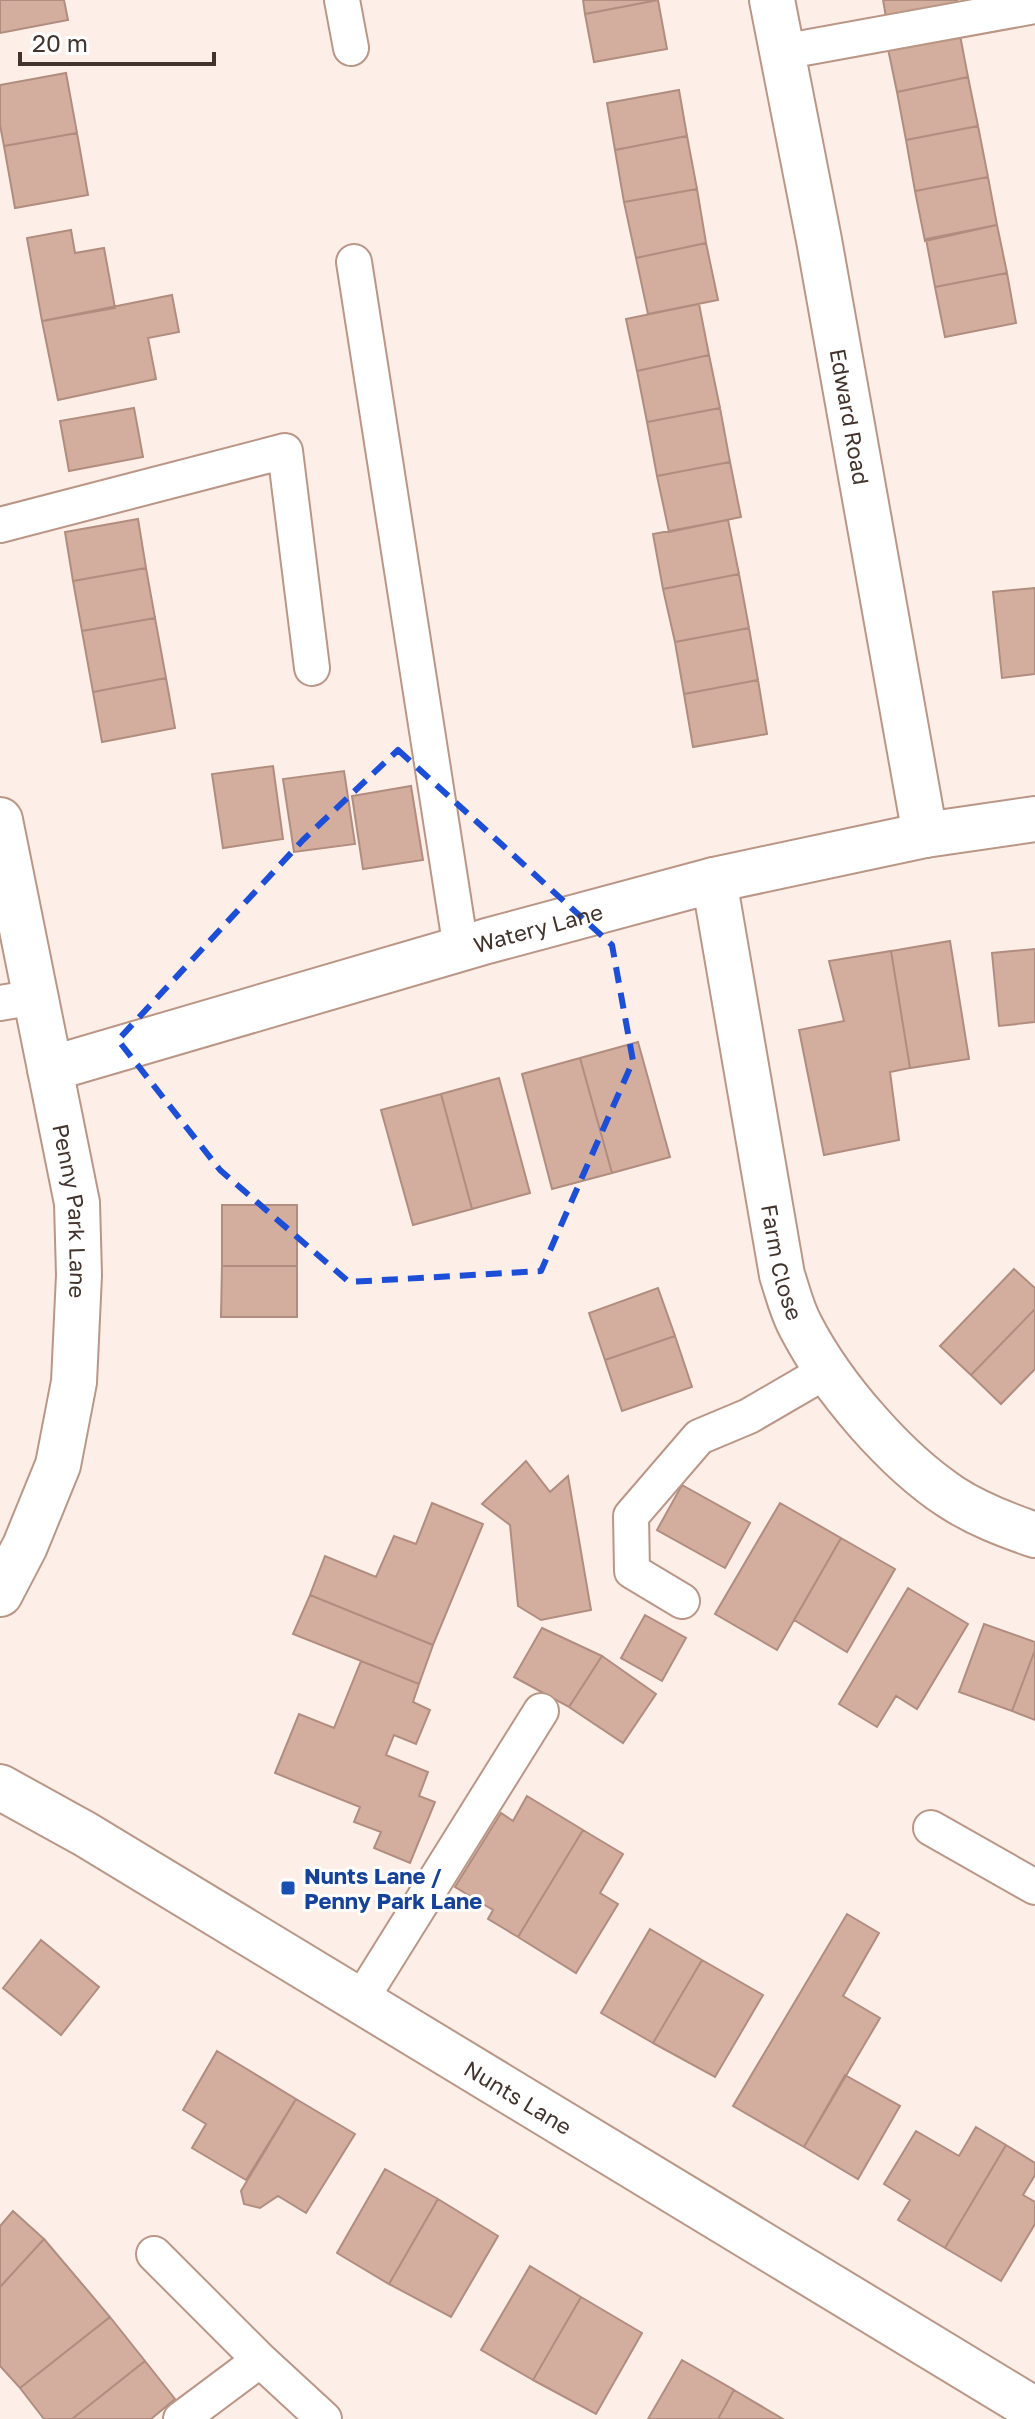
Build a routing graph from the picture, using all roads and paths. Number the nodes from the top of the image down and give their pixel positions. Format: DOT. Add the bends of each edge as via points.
graph roads {
  1 [pos="342,0"];
  2 [pos="772,0"];
  3 [pos="1035,6"];
  4 [pos="351,48"];
  5 [pos="782,52"];
  6 [pos="354,262"];
  7 [pos="0,525"];
  8 [pos="312,668"];
  9 [pos="1035,819"];
  10 [pos="0,820"];
  11 [pos="925,835"];
  12 [pos="714,880"];
  13 [pos="461,949"];
  14 [pos="18,1000"];
  15 [pos="50,1069"];
  16 [pos="828,1370"];
  17 [pos="1035,1535"];
  18 [pos="0,1594"];
  19 [pos="682,1601"];
  20 [pos="541,1711"];
  21 [pos="0,1787"];
  22 [pos="931,1828"];
  23 [pos="1035,1887"];
  24 [pos="360,2001"];
  25 [pos="154,2254"];
  26 [pos="260,2360"];
  27 [pos="1035,2410"];
  28 [pos="181,2419"];
  29 [pos="324,2419"];
  1 -- 4 [label="lane"];
  2 -- 5 [label="street, Edward Road"];
  3 -- 5 [label="lane"];
  5 -- 11 [label="street, Edward Road"];
  6 -- 13 [label="lane"];
  7 -- 8 [label="lane" via="285,451"];
  9 -- 11 [label="street, Watery Lane"];
  10 -- 14 [label="street, Penny Park Lane"];
  11 -- 12 [label="street, Watery Lane"];
  12 -- 13 [label="street, Watery Lane"];
  12 -- 16 [label="street, Farm Close" via="782,1275 800,1325"];
  13 -- 15 [label="street, Watery Lane"];
  14 -- 15 [label="street, Penny Park Lane"];
  15 -- 18 [label="street, Penny Park Lane" via="77,1203 74,1382 58,1465"];
  16 -- 17 [label="street, Farm Close" via="916,1471 979,1513"];
  16 -- 19 [label="lane" via="749,1416 699,1437 631,1516 632,1571"];
  20 -- 24 [label="lane"];
  21 -- 24 [label="street, Nunts Lane"];
  22 -- 23 [label="lane"];
  24 -- 27 [label="street, Nunts Lane"];
  25 -- 26 [label="lane"];
  26 -- 28 [label="lane"];
  26 -- 29 [label="lane"];
}
